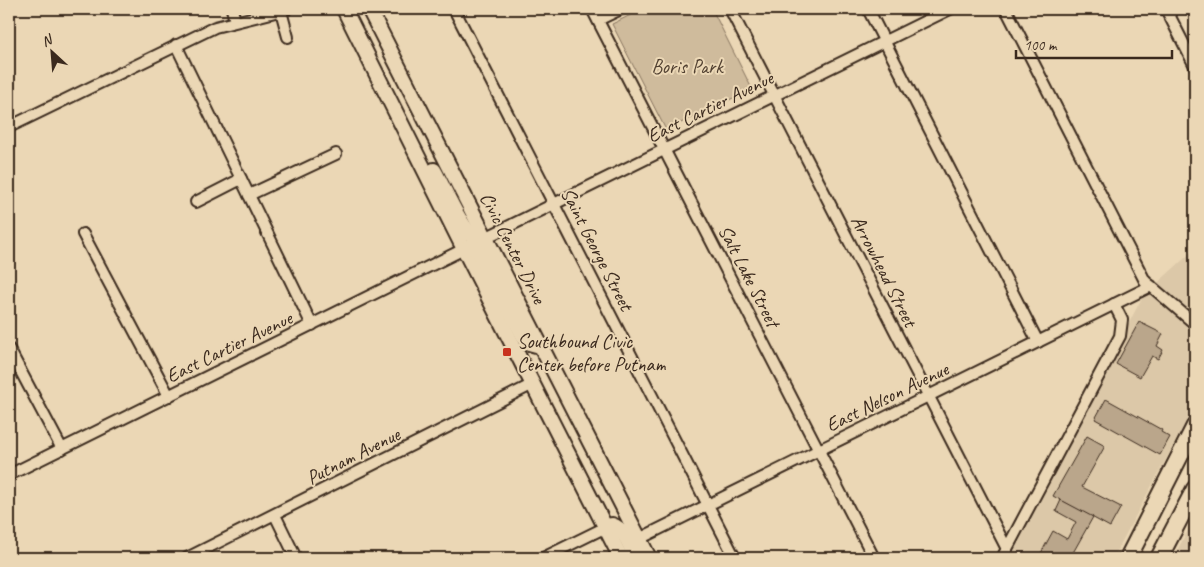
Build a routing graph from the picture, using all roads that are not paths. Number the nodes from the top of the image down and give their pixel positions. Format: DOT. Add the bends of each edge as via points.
graph roads {
  1 [pos="232,9"];
  2 [pos="344,9"];
  3 [pos="358,9"];
  4 [pos="368,9"];
  5 [pos="454,9"];
  6 [pos="592,9"];
  7 [pos="621,9"];
  8 [pos="730,9"];
  9 [pos="868,9"];
  10 [pos="950,9"];
  11 [pos="1006,9"];
  12 [pos="1166,9"];
  13 [pos="284,10"];
  14 [pos="598,20"];
  15 [pos="235,22"];
  16 [pos="288,37"];
  17 [pos="884,41"];
  18 [pos="176,45"];
  19 [pos="388,46"];
  20 [pos="1195,66"];
  21 [pos="774,95"];
  22 [pos="9,126"];
  23 [pos="412,145"];
  24 [pos="664,149"];
  25 [pos="336,154"];
  26 [pos="241,179"];
  27 [pos="249,195"];
  28 [pos="196,202"];
  29 [pos="554,204"];
  30 [pos="83,234"];
  31 [pos="485,238"];
  32 [pos="464,249"];
  33 [pos="1151,286"];
  34 [pos="1114,304"];
  35 [pos="312,324"];
  36 [pos="1195,324"];
  37 [pos="1038,342"];
  38 [pos="540,346"];
  39 [pos="9,349"];
  40 [pos="533,384"];
  41 [pos="169,396"];
  42 [pos="928,396"];
  43 [pos="1195,426"];
  44 [pos="62,448"];
  45 [pos="818,450"];
  46 [pos="9,475"];
  47 [pos="1195,489"];
  48 [pos="708,505"];
  49 [pos="274,515"];
  50 [pos="606,527"];
  51 [pos="639,539"];
  52 [pos="1004,554"];
  53 [pos="187,558"];
  54 [pos="296,558"];
  55 [pos="543,558"];
  56 [pos="621,558"];
  57 [pos="636,558"];
  58 [pos="649,558"];
  59 [pos="735,558"];
  60 [pos="874,558"];
  61 [pos="1128,558"];
  62 [pos="1159,558"];
  1 -- 15 [label="street"];
  2 -- 23 [label="main road"];
  3 -- 19 [label="main road"];
  4 -- 19 [label="main road, Civic Center Drive"];
  5 -- 29 [label="street, Saint George Street"];
  6 -- 14 [label="street, Salt Lake Street"];
  7 -- 14 [label="street"];
  8 -- 21 [label="street, Arrowhead Street"];
  9 -- 17 [label="street"];
  10 -- 17 [label="street, East Cartier Avenue"];
  11 -- 33 [label="street" via="1145,281"];
  12 -- 20 [label="street"];
  13 -- 15 [label="street"];
  13 -- 16 [label="street"];
  14 -- 24 [label="street, Salt Lake Street"];
  15 -- 18 [label="street" via="215,27"];
  17 -- 21 [label="street, East Cartier Avenue"];
  17 -- 37 [label="street"];
  18 -- 22 [label="street"];
  18 -- 26 [label="street"];
  19 -- 31 [label="main road, Civic Center Drive"];
  21 -- 24 [label="street, East Cartier Avenue"];
  21 -- 42 [label="street, Arrowhead Street"];
  23 -- 31 [label="main road" via="422,148 472,237 477,240"];
  23 -- 32 [label="main road"];
  24 -- 29 [label="street, East Cartier Avenue"];
  24 -- 45 [label="street, Salt Lake Street"];
  25 -- 27 [label="street"];
  26 -- 27 [label="street"];
  26 -- 28 [label="street"];
  27 -- 35 [label="street"];
  29 -- 31 [label="street, East Cartier Avenue"];
  29 -- 48 [label="street, Saint George Street"];
  30 -- 41 [label="street"];
  31 -- 38 [label="main road, Civic Center Drive"];
  32 -- 35 [label="street, East Cartier Avenue"];
  32 -- 38 [label="main road" via="474,247 478,251 524,337 529,343"];
  32 -- 40 [label="main road"];
  33 -- 34 [label="street, East Nelson Avenue"];
  33 -- 36 [label="street"];
  34 -- 37 [label="street, East Nelson Avenue"];
  34 -- 52 [label="street" via="1122,320 1120,336"];
  35 -- 41 [label="street, East Cartier Avenue"];
  37 -- 42 [label="street, East Nelson Avenue"];
  38 -- 51 [label="main road, Civic Center Drive"];
  39 -- 44 [label="street"];
  40 -- 49 [label="street, Putnam Avenue"];
  40 -- 50 [label="main road"];
  41 -- 44 [label="street, East Cartier Avenue"];
  42 -- 45 [label="street, East Nelson Avenue"];
  42 -- 52 [label="street, Arrowhead Street"];
  43 -- 61 [label="main road"];
  44 -- 46 [label="street, East Cartier Avenue"];
  45 -- 48 [label="street, East Nelson Avenue"];
  45 -- 60 [label="street, Salt Lake Street"];
  47 -- 62 [label="main road"];
  48 -- 51 [label="street, East Nelson Avenue"];
  48 -- 59 [label="street, Saint George Street"];
  49 -- 53 [label="street, Putnam Avenue"];
  49 -- 54 [label="street"];
  50 -- 55 [label="street"];
  50 -- 56 [label="main road"];
  50 -- 57 [label="main road" via="618,526"];
  51 -- 58 [label="main road, Civic Center Drive"];
}
